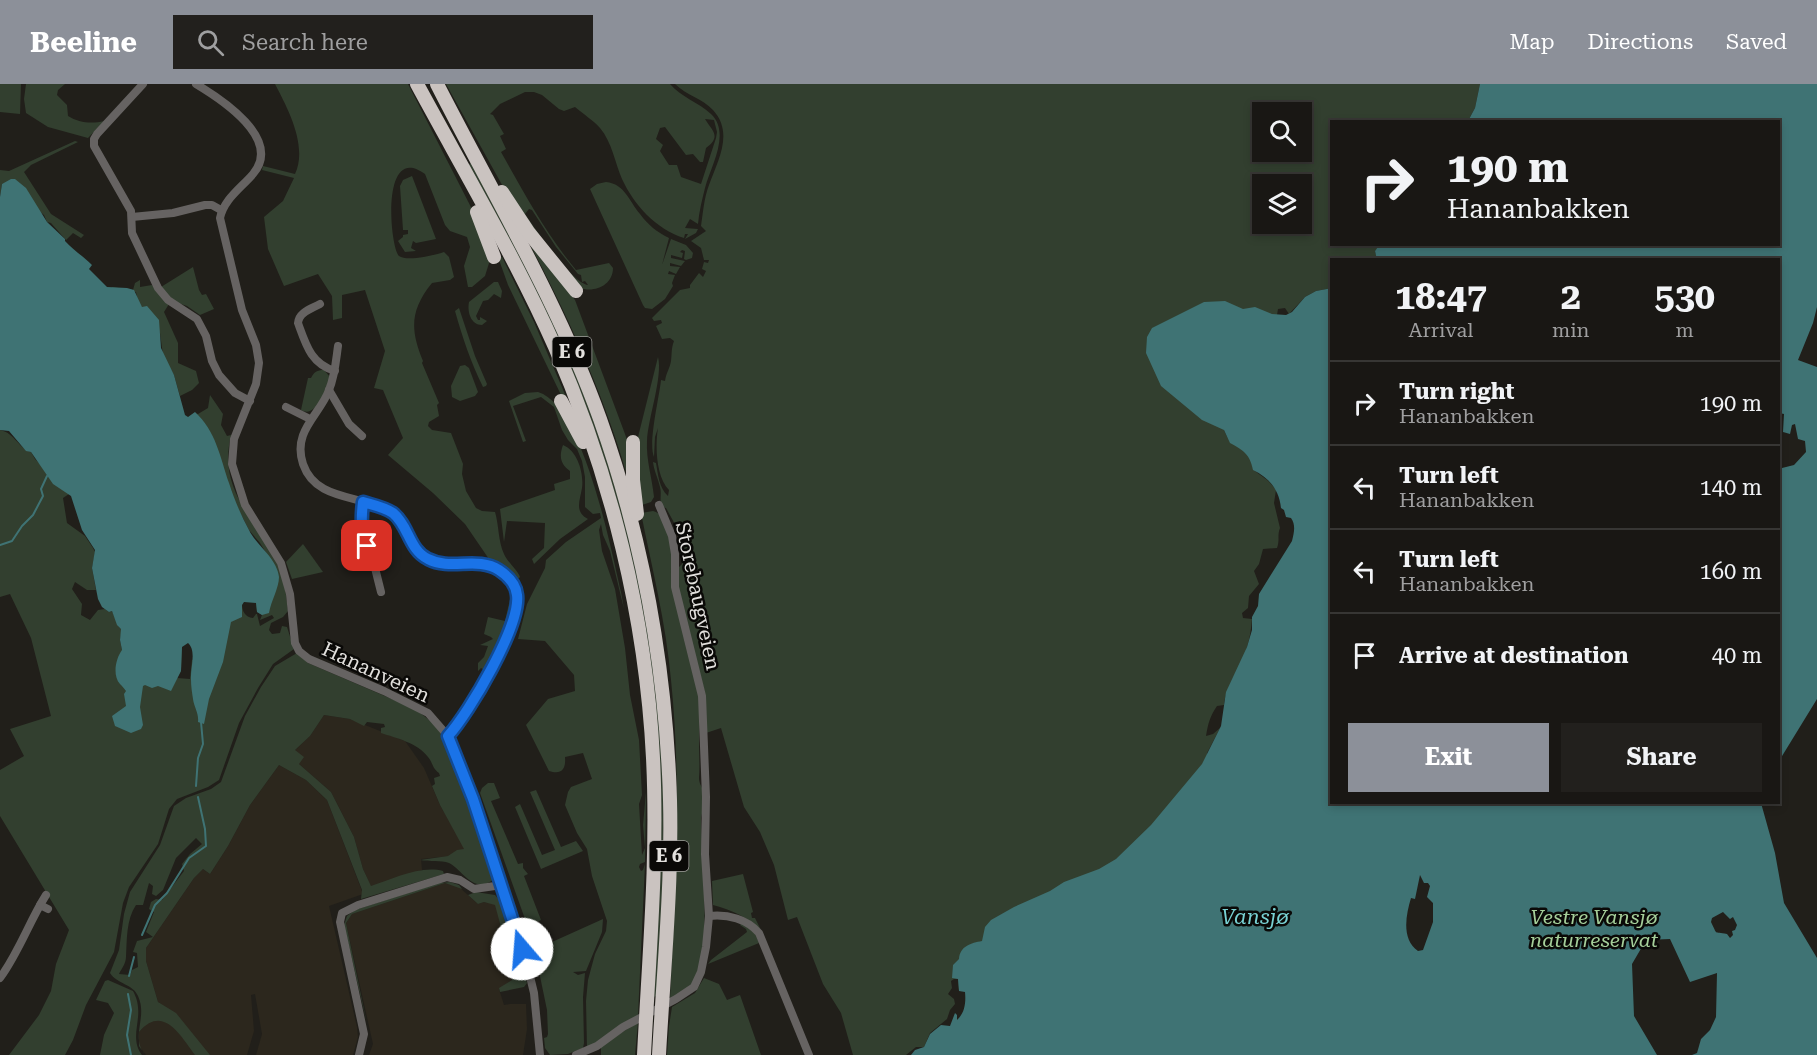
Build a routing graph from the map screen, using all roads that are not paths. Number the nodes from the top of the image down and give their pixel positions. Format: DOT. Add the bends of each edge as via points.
graph roads {
  1 [pos="143,84"];
  2 [pos="196,84"];
  3 [pos="417,84"];
  4 [pos="436,84"];
  5 [pos="472,153"];
  6 [pos="471,184"];
  7 [pos="221,210"];
  8 [pos="132,217"];
  9 [pos="494,257"];
  10 [pos="576,291"];
  11 [pos="320,304"];
  12 [pos="338,346"];
  13 [pos="334,371"];
  14 [pos="329,390"];
  15 [pos="250,401"];
  16 [pos="561,401"];
  17 [pos="286,407"];
  18 [pos="309,419"];
  19 [pos="362,436"];
  20 [pos="633,442"];
  21 [pos="363,502"];
  22 [pos="659,505"];
  23 [pos="613,512"];
  24 [pos="641,563"];
  25 [pos="381,592"];
  26 [pos="448,736"];
  27 [pos="502,885"];
  28 [pos="46,895"];
  29 [pos="40,904"];
  30 [pos="48,909"];
  31 [pos="709,916"];
  32 [pos="0,978"];
  33 [pos="359,1055"];
  34 [pos="540,1055"];
  35 [pos="576,1055"];
  36 [pos="644,1055"];
  37 [pos="659,1055"];
  38 [pos="809,1055"];
  1 -- 8 [label="street" via="93,142"];
  2 -- 7 [label="street" via="248,124 260,155 256,170"];
  3 -- 6 [label="highway, E 6"];
  4 -- 5 [label="highway, E 6"];
  5 -- 10 [label="highway, E 6" via="485,165 519,220"];
  5 -- 24 [label="highway, E 6" via="544,290 585,381 615,467"];
  6 -- 9 [label="highway, E 6" via="472,201"];
  6 -- 23 [label="highway, E 6" via="554,345"];
  7 -- 8 [label="street" via="205,205"];
  7 -- 15 [label="street, Hananveien" via="222,233 259,360"];
  8 -- 15 [label="street" via="134,238 158,288 202,325 219,375 235,393"];
  11 -- 13 [label="street" via="302,313 298,323 317,363"];
  12 -- 13 [label="street"];
  13 -- 14 [label="street"];
  14 -- 18 [label="street"];
  14 -- 19 [label="street" via="351,428"];
  15 -- 26 [label="street, Hananveien" via="234,440 232,464 245,505 281,563 299,651 317,663 417,706"];
  16 -- 23 [label="highway, E 6" via="584,443 604,503"];
  17 -- 18 [label="street"];
  18 -- 21 [label="street" via="300,454 312,482"];
  20 -- 24 [label="highway, E 6" via="634,496 644,549"];
  21 -- 25 [label="street" via="362,531"];
  21 -- 26 [label="street" via="393,514 413,547 426,559 492,566 510,579 517,592 512,622 493,667"];
  22 -- 31 [label="street, Storebaugveien" via="672,536 675,587 702,696"];
  23 -- 36 [label="highway, E 6" via="633,600 653,758 654,873"];
  24 -- 37 [label="highway, E 6" via="659,662 669,776 669,870"];
  26 -- 27 [label="street"];
  27 -- 33 [label="street" via="474,889 447,877 342,913 342,933 364,1034"];
  27 -- 34 [label="street" via="534,993"];
  28 -- 29 [label="street"];
  29 -- 30 [label="street"];
  29 -- 32 [label="street" via="19,950"];
  31 -- 35 [label="street, Storebaugveien" via="704,960 694,987"];
  31 -- 38 [label="street" via="743,920 759,933"];
}
